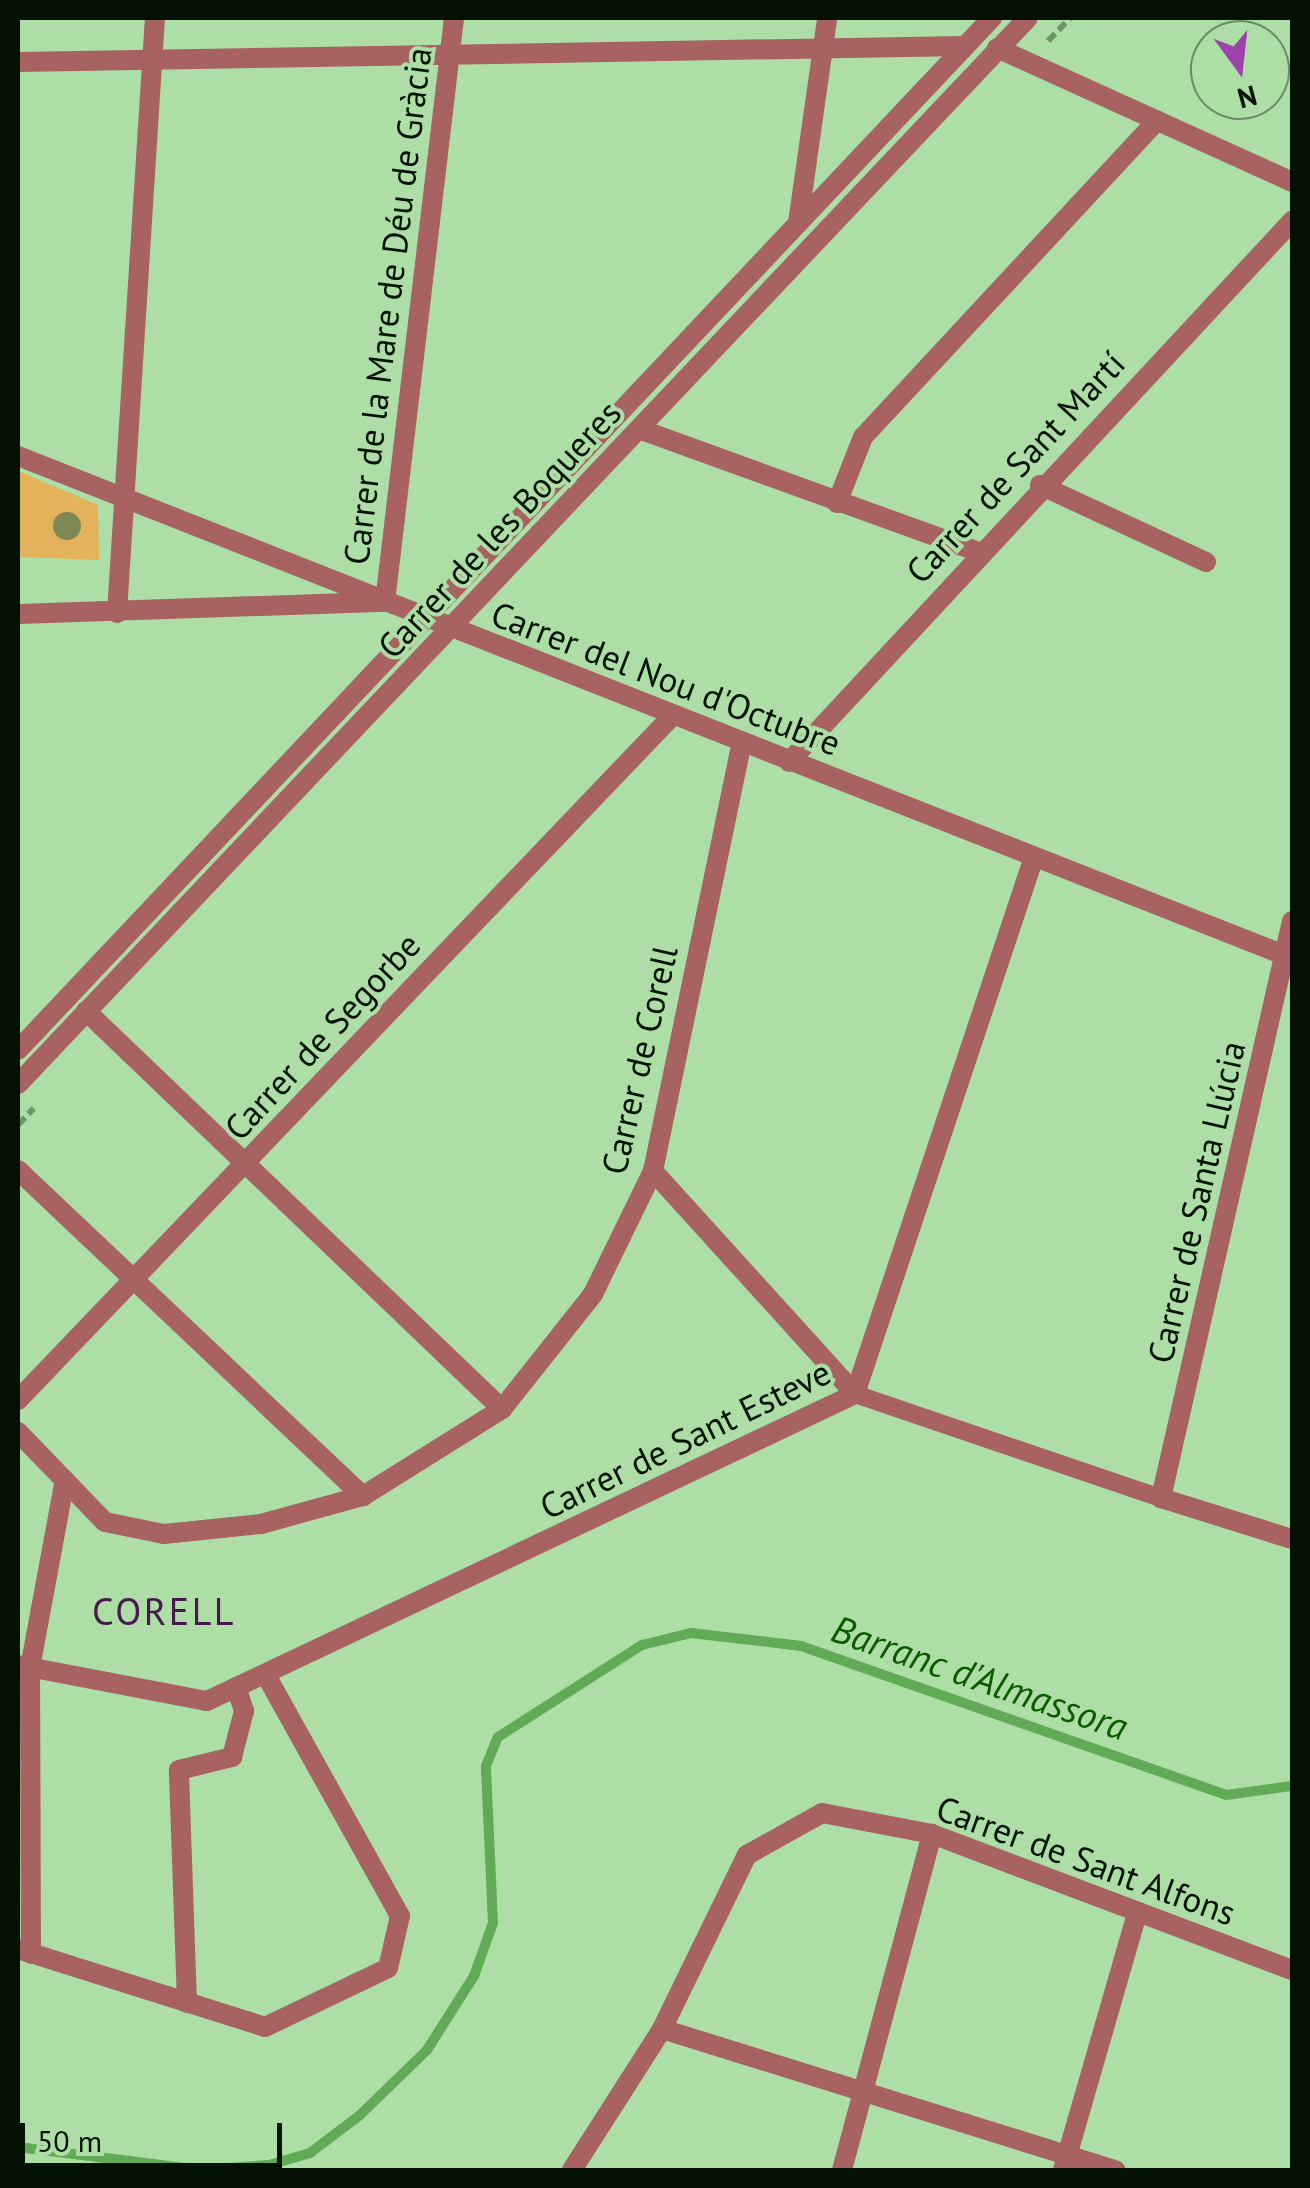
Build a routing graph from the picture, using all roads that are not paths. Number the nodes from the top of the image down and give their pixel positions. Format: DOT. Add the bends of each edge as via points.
graph roads {
  1 [pos="155,18"];
  2 [pos="454,18"];
  3 [pos="828,18"];
  4 [pos="992,18"];
  5 [pos="1028,18"];
  6 [pos="964,46"];
  7 [pos="824,48"];
  8 [pos="997,48"];
  9 [pos="449,55"];
  10 [pos="152,60"];
  11 [pos="18,62"];
  12 [pos="1157,121"];
  13 [pos="1292,182"];
  14 [pos="1292,221"];
  15 [pos="798,223"];
  16 [pos="638,428"];
  17 [pos="18,456"];
  18 [pos="1040,484"];
  19 [pos="119,496"];
  20 [pos="837,504"];
  21 [pos="978,552"];
  22 [pos="1206,562"];
  23 [pos="385,602"];
  24 [pos="116,612"];
  25 [pos="18,614"];
  26 [pos="427,619"];
  27 [pos="450,628"];
  28 [pos="672,716"];
  29 [pos="742,744"];
  30 [pos="789,762"];
  31 [pos="1034,857"];
  32 [pos="1292,921"];
  33 [pos="1289,956"];
  34 [pos="86,1012"];
  35 [pos="18,1050"];
  36 [pos="18,1084"];
  37 [pos="246,1164"];
  38 [pos="18,1170"];
  39 [pos="653,1171"];
  40 [pos="135,1279"];
  41 [pos="855,1394"];
  42 [pos="18,1400"];
  43 [pos="502,1409"];
  44 [pos="18,1432"];
  45 [pos="65,1480"];
  46 [pos="363,1496"];
  47 [pos="1161,1498"];
  48 [pos="1292,1539"];
  49 [pos="24,1666"];
  50 [pos="268,1679"];
  51 [pos="238,1690"];
  52 [pos="932,1834"];
  53 [pos="1136,1917"];
  54 [pos="24,1952"];
  55 [pos="1292,1970"];
  56 [pos="187,2003"];
  57 [pos="662,2029"];
  58 [pos="863,2093"];
  59 [pos="1065,2163"];
  60 [pos="572,2170"];
  61 [pos="842,2170"];
  62 [pos="1116,2170"];
  1 -- 10 [label="street"];
  2 -- 9 [label="street, Carrer de la Mare de Déu de Gràcia"];
  3 -- 7 [label="street"];
  4 -- 6 [label="street, Carrer de les Boqueres"];
  5 -- 8 [label="street, Carrer de les Boqueres"];
  6 -- 7 [label="street"];
  6 -- 15 [label="street, Carrer de les Boqueres"];
  7 -- 9 [label="street"];
  7 -- 15 [label="street"];
  8 -- 12 [label="street"];
  8 -- 16 [label="street, Carrer de les Boqueres"];
  9 -- 10 [label="street"];
  9 -- 23 [label="street, Carrer de la Mare de Déu de Gràcia"];
  10 -- 11 [label="street"];
  10 -- 19 [label="street"];
  12 -- 13 [label="street"];
  12 -- 20 [label="street" via="863,436"];
  14 -- 18 [label="street, Carrer de Sant Martí"];
  15 -- 26 [label="street, Carrer de les Boqueres"];
  16 -- 20 [label="street"];
  16 -- 27 [label="street, Carrer de les Boqueres"];
  17 -- 19 [label="street, Carrer del Nou d'Octubre"];
  18 -- 21 [label="street, Carrer de Sant Martí"];
  18 -- 22 [label="street"];
  19 -- 23 [label="street, Carrer del Nou d'Octubre"];
  19 -- 24 [label="street"];
  20 -- 21 [label="street"];
  21 -- 30 [label="street, Carrer de Sant Martí"];
  23 -- 24 [label="street"];
  23 -- 26 [label="street, Carrer del Nou d'Octubre"];
  24 -- 25 [label="street"];
  26 -- 27 [label="street, Carrer del Nou d'Octubre"];
  26 -- 35 [label="street, Carrer de les Boqueres"];
  27 -- 28 [label="street, Carrer del Nou d'Octubre"];
  27 -- 34 [label="street, Carrer de les Boqueres"];
  28 -- 29 [label="street, Carrer del Nou d'Octubre"];
  28 -- 37 [label="street, Carrer de Segorbe"];
  29 -- 30 [label="street, Carrer del Nou d'Octubre"];
  29 -- 39 [label="street, Carrer de Corell"];
  30 -- 31 [label="street, Carrer del Nou d'Octubre"];
  31 -- 33 [label="street, Carrer del Nou d'Octubre"];
  31 -- 41 [label="street, Carrer de Sant Esteve"];
  32 -- 33 [label="street, Carrer de Santa Llúcia"];
  33 -- 47 [label="street, Carrer de Santa Llúcia"];
  34 -- 36 [label="street, Carrer de les Boqueres"];
  34 -- 37 [label="street"];
  37 -- 40 [label="street, Carrer de Segorbe"];
  37 -- 43 [label="street"];
  38 -- 40 [label="street"];
  39 -- 41 [label="street"];
  39 -- 43 [label="street, Carrer de Corell" via="592,1294"];
  40 -- 42 [label="street, Carrer de Segorbe"];
  40 -- 46 [label="street"];
  41 -- 47 [label="lane"];
  41 -- 50 [label="street, Carrer de Sant Esteve"];
  43 -- 46 [label="street, Carrer de Corell"];
  44 -- 45 [label="street, Carrer de Corell"];
  45 -- 46 [label="street, Carrer de Corell" via="105,1522 164,1534 261,1524"];
  45 -- 49 [label="street"];
  47 -- 48 [label="street"];
  49 -- 51 [label="street, Carrer de Sant Esteve" via="208,1702"];
  49 -- 54 [label="street"];
  50 -- 51 [label="street, Carrer de Sant Esteve"];
  50 -- 56 [label="street" via="400,1916 388,1968 265,2027"];
  51 -- 56 [label="street" via="244,1711 232,1757 179,1770"];
  52 -- 53 [label="street, Carrer de Sant Alfons"];
  52 -- 57 [label="street, Carrer de Sant Alfons" via="822,1813 747,1855"];
  52 -- 58 [label="street"];
  53 -- 55 [label="street, Carrer de Sant Alfons"];
  53 -- 59 [label="street"];
  54 -- 56 [label="street"];
  57 -- 58 [label="street"];
  57 -- 60 [label="street, Carrer de Sant Alfons"];
  58 -- 59 [label="street"];
  58 -- 61 [label="street"];
  59 -- 62 [label="street"];
}
